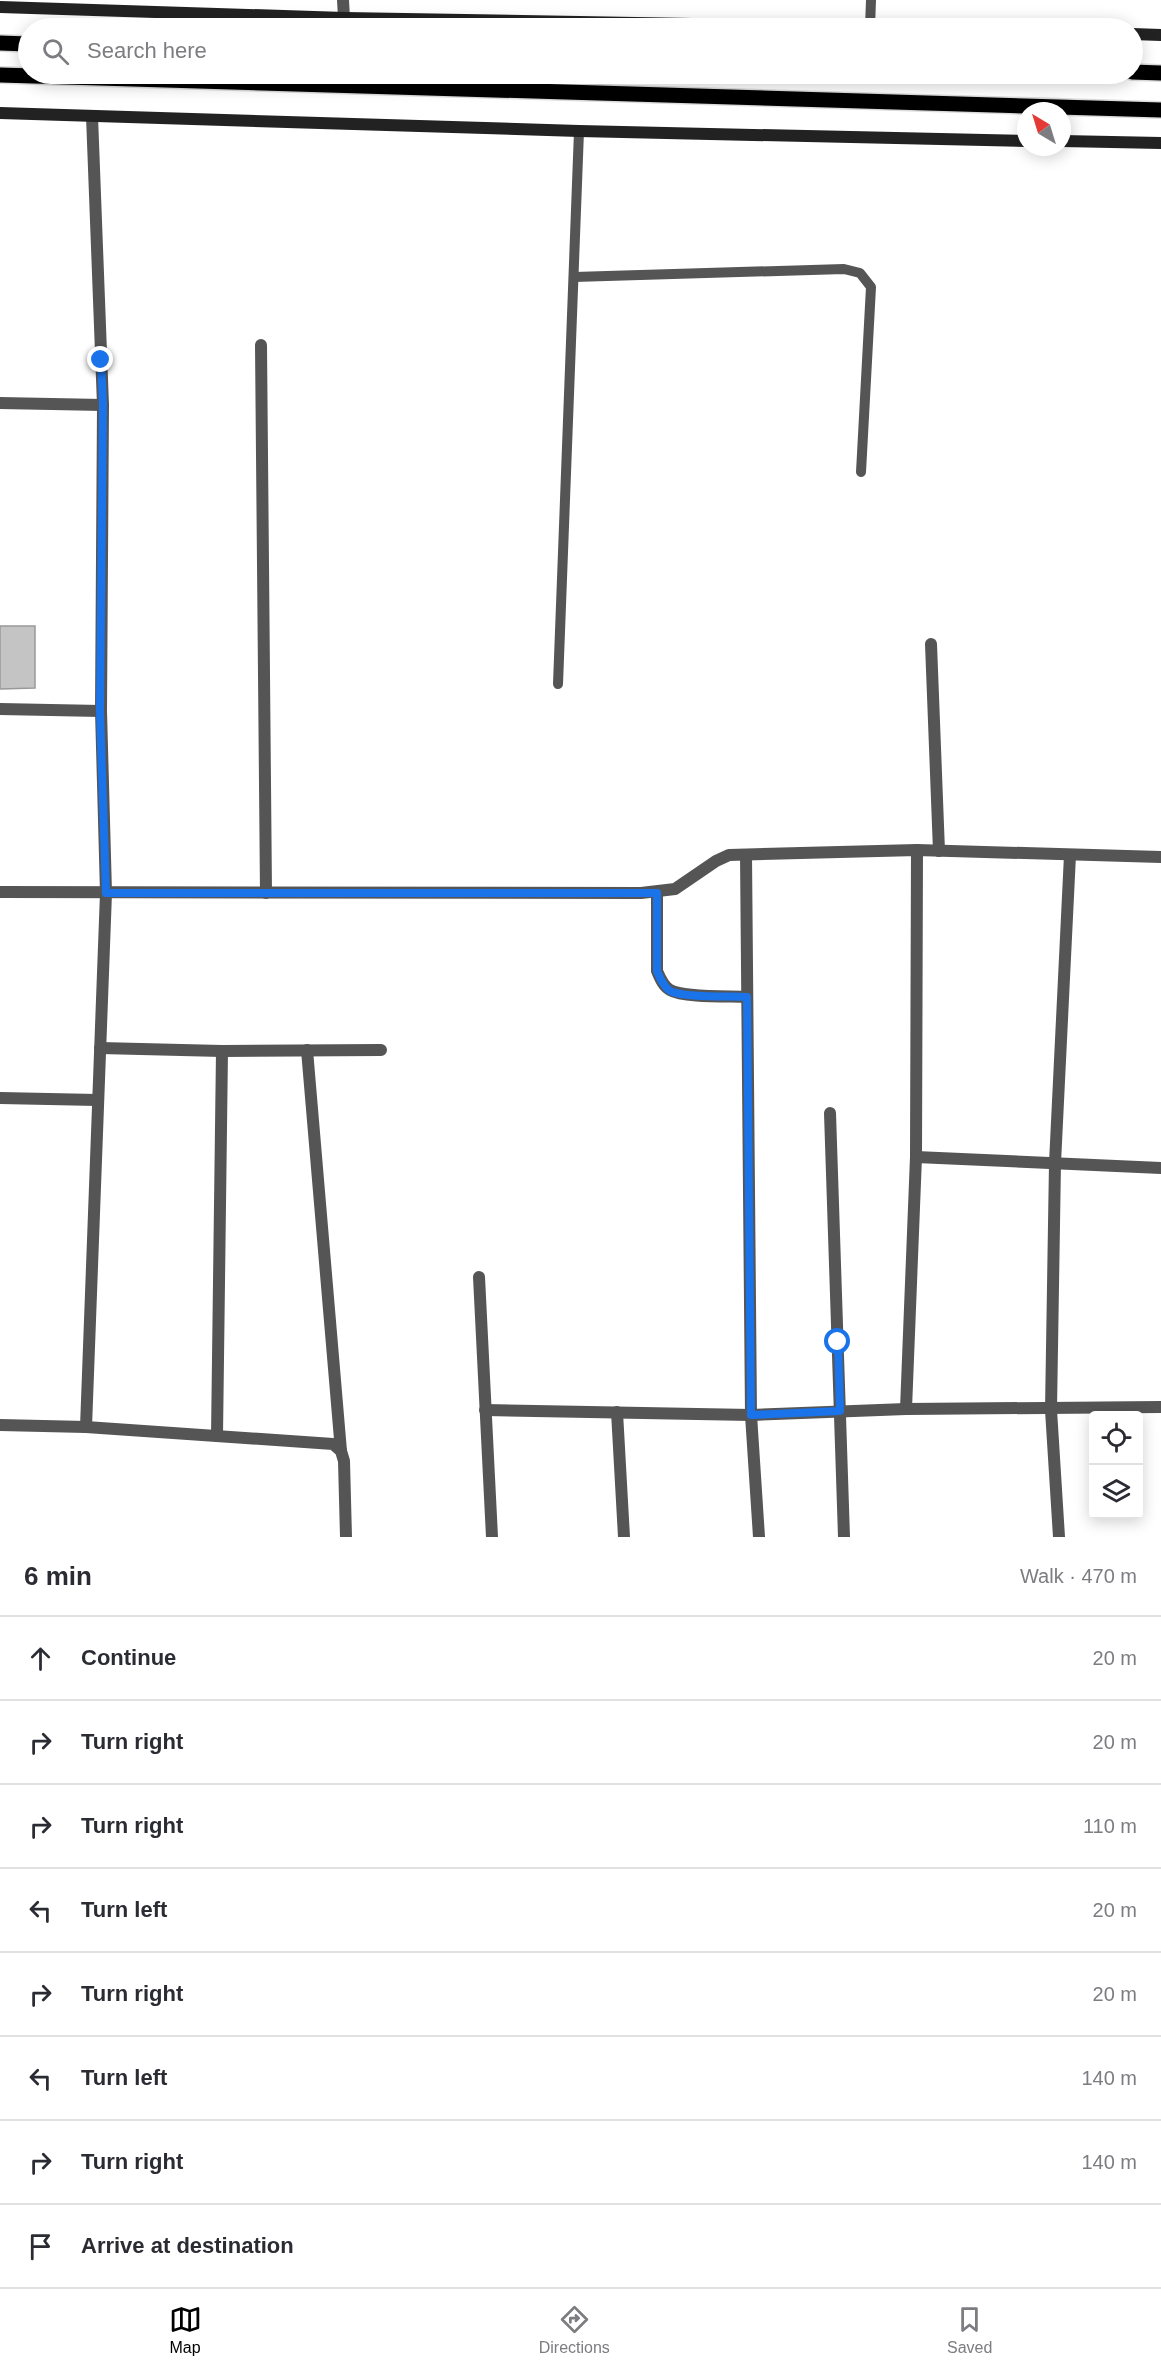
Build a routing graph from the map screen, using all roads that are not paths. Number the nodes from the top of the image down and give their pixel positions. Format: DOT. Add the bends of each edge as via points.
graph roads {
  1 [pos="343,0"];
  2 [pos="871,0"];
  3 [pos="0,7"];
  4 [pos="344,18"];
  5 [pos="870,18"];
  6 [pos="1143,34"];
  7 [pos="1161,35"];
  8 [pos="0,43"];
  9 [pos="18,44"];
  10 [pos="1143,72"];
  11 [pos="1161,73"];
  12 [pos="0,75"];
  13 [pos="18,76"];
  14 [pos="299,84"];
  15 [pos="1161,110"];
  16 [pos="0,113"];
  17 [pos="93,116"];
  18 [pos="579,131"];
  19 [pos="1017,141"];
  20 [pos="1071,141"];
  21 [pos="1161,143"];
  22 [pos="574,277"];
  23 [pos="261,345"];
  24 [pos="0,403"];
  25 [pos="103,405"];
  26 [pos="861,472"];
  27 [pos="931,644"];
  28 [pos="558,684"];
  29 [pos="0,709"];
  30 [pos="100,711"];
  31 [pos="917,850"];
  32 [pos="939,850"];
  33 [pos="746,855"];
  34 [pos="1070,855"];
  35 [pos="1161,856"];
  36 [pos="0,892"];
  37 [pos="106,893"];
  38 [pos="266,893"];
  39 [pos="657,893"];
  40 [pos="747,997"];
  41 [pos="100,1048"];
  42 [pos="307,1050"];
  43 [pos="381,1050"];
  44 [pos="222,1051"];
  45 [pos="0,1098"];
  46 [pos="97,1100"];
  47 [pos="831,1113"];
  48 [pos="916,1157"];
  49 [pos="1055,1163"];
  50 [pos="1161,1168"];
  51 [pos="479,1277"];
  52 [pos="1161,1407"];
  53 [pos="906,1409"];
  54 [pos="485,1410"];
  55 [pos="1051,1410"];
  56 [pos="840,1411"];
  57 [pos="617,1412"];
  58 [pos="751,1415"];
  59 [pos="0,1425"];
  60 [pos="86,1427"];
  61 [pos="217,1436"];
  62 [pos="341,1450"];
  63 [pos="346,1537"];
  64 [pos="492,1537"];
  65 [pos="624,1537"];
  66 [pos="759,1537"];
  67 [pos="844,1537"];
  68 [pos="1059,1537"];
  1 -- 4 [label="street"];
  2 -- 5 [label="lane"];
  3 -- 4 [label="main road"];
  6 -- 7 [label="main road"];
  8 -- 9 [label="main road"];
  10 -- 11 [label="main road"];
  12 -- 13 [label="main road"];
  14 -- 15 [label="main road"];
  16 -- 17 [label="main road"];
  17 -- 18 [label="main road"];
  17 -- 25 [label="street"];
  18 -- 19 [label="main road"];
  18 -- 22 [label="lane"];
  20 -- 21 [label="main road"];
  22 -- 26 [label="lane" via="844,269 860,273 871,287"];
  22 -- 28 [label="lane"];
  23 -- 38 [label="street"];
  24 -- 25 [label="street"];
  25 -- 30 [label="street"];
  27 -- 32 [label="street"];
  29 -- 30 [label="street"];
  30 -- 37 [label="street"];
  31 -- 32 [label="street"];
  31 -- 33 [label="street"];
  31 -- 48 [label="street"];
  32 -- 34 [label="street"];
  33 -- 39 [label="street" via="729,855 675,889"];
  33 -- 40 [label="street"];
  34 -- 35 [label="street"];
  34 -- 49 [label="street"];
  36 -- 37 [label="street"];
  37 -- 38 [label="street"];
  37 -- 41 [label="street"];
  38 -- 39 [label="street"];
  39 -- 40 [label="street" via="657,971 668,990 679,994"];
  40 -- 58 [label="street"];
  41 -- 44 [label="street"];
  41 -- 46 [label="street"];
  42 -- 43 [label="street"];
  42 -- 44 [label="street"];
  42 -- 62 [label="street"];
  44 -- 61 [label="street"];
  45 -- 46 [label="street"];
  46 -- 60 [label="street"];
  47 -- 56 [label="street"];
  48 -- 49 [label="street"];
  48 -- 53 [label="street"];
  49 -- 50 [label="street"];
  49 -- 55 [label="street"];
  51 -- 54 [label="street"];
  52 -- 55 [label="street"];
  53 -- 55 [label="street"];
  53 -- 56 [label="street"];
  54 -- 57 [label="street"];
  54 -- 64 [label="street"];
  55 -- 68 [label="street"];
  56 -- 58 [label="street"];
  56 -- 67 [label="street"];
  57 -- 58 [label="street"];
  57 -- 65 [label="street"];
  58 -- 66 [label="street"];
  59 -- 60 [label="street"];
  60 -- 61 [label="street"];
  61 -- 62 [label="street" via="325,1443"];
  62 -- 63 [label="street"];
}
